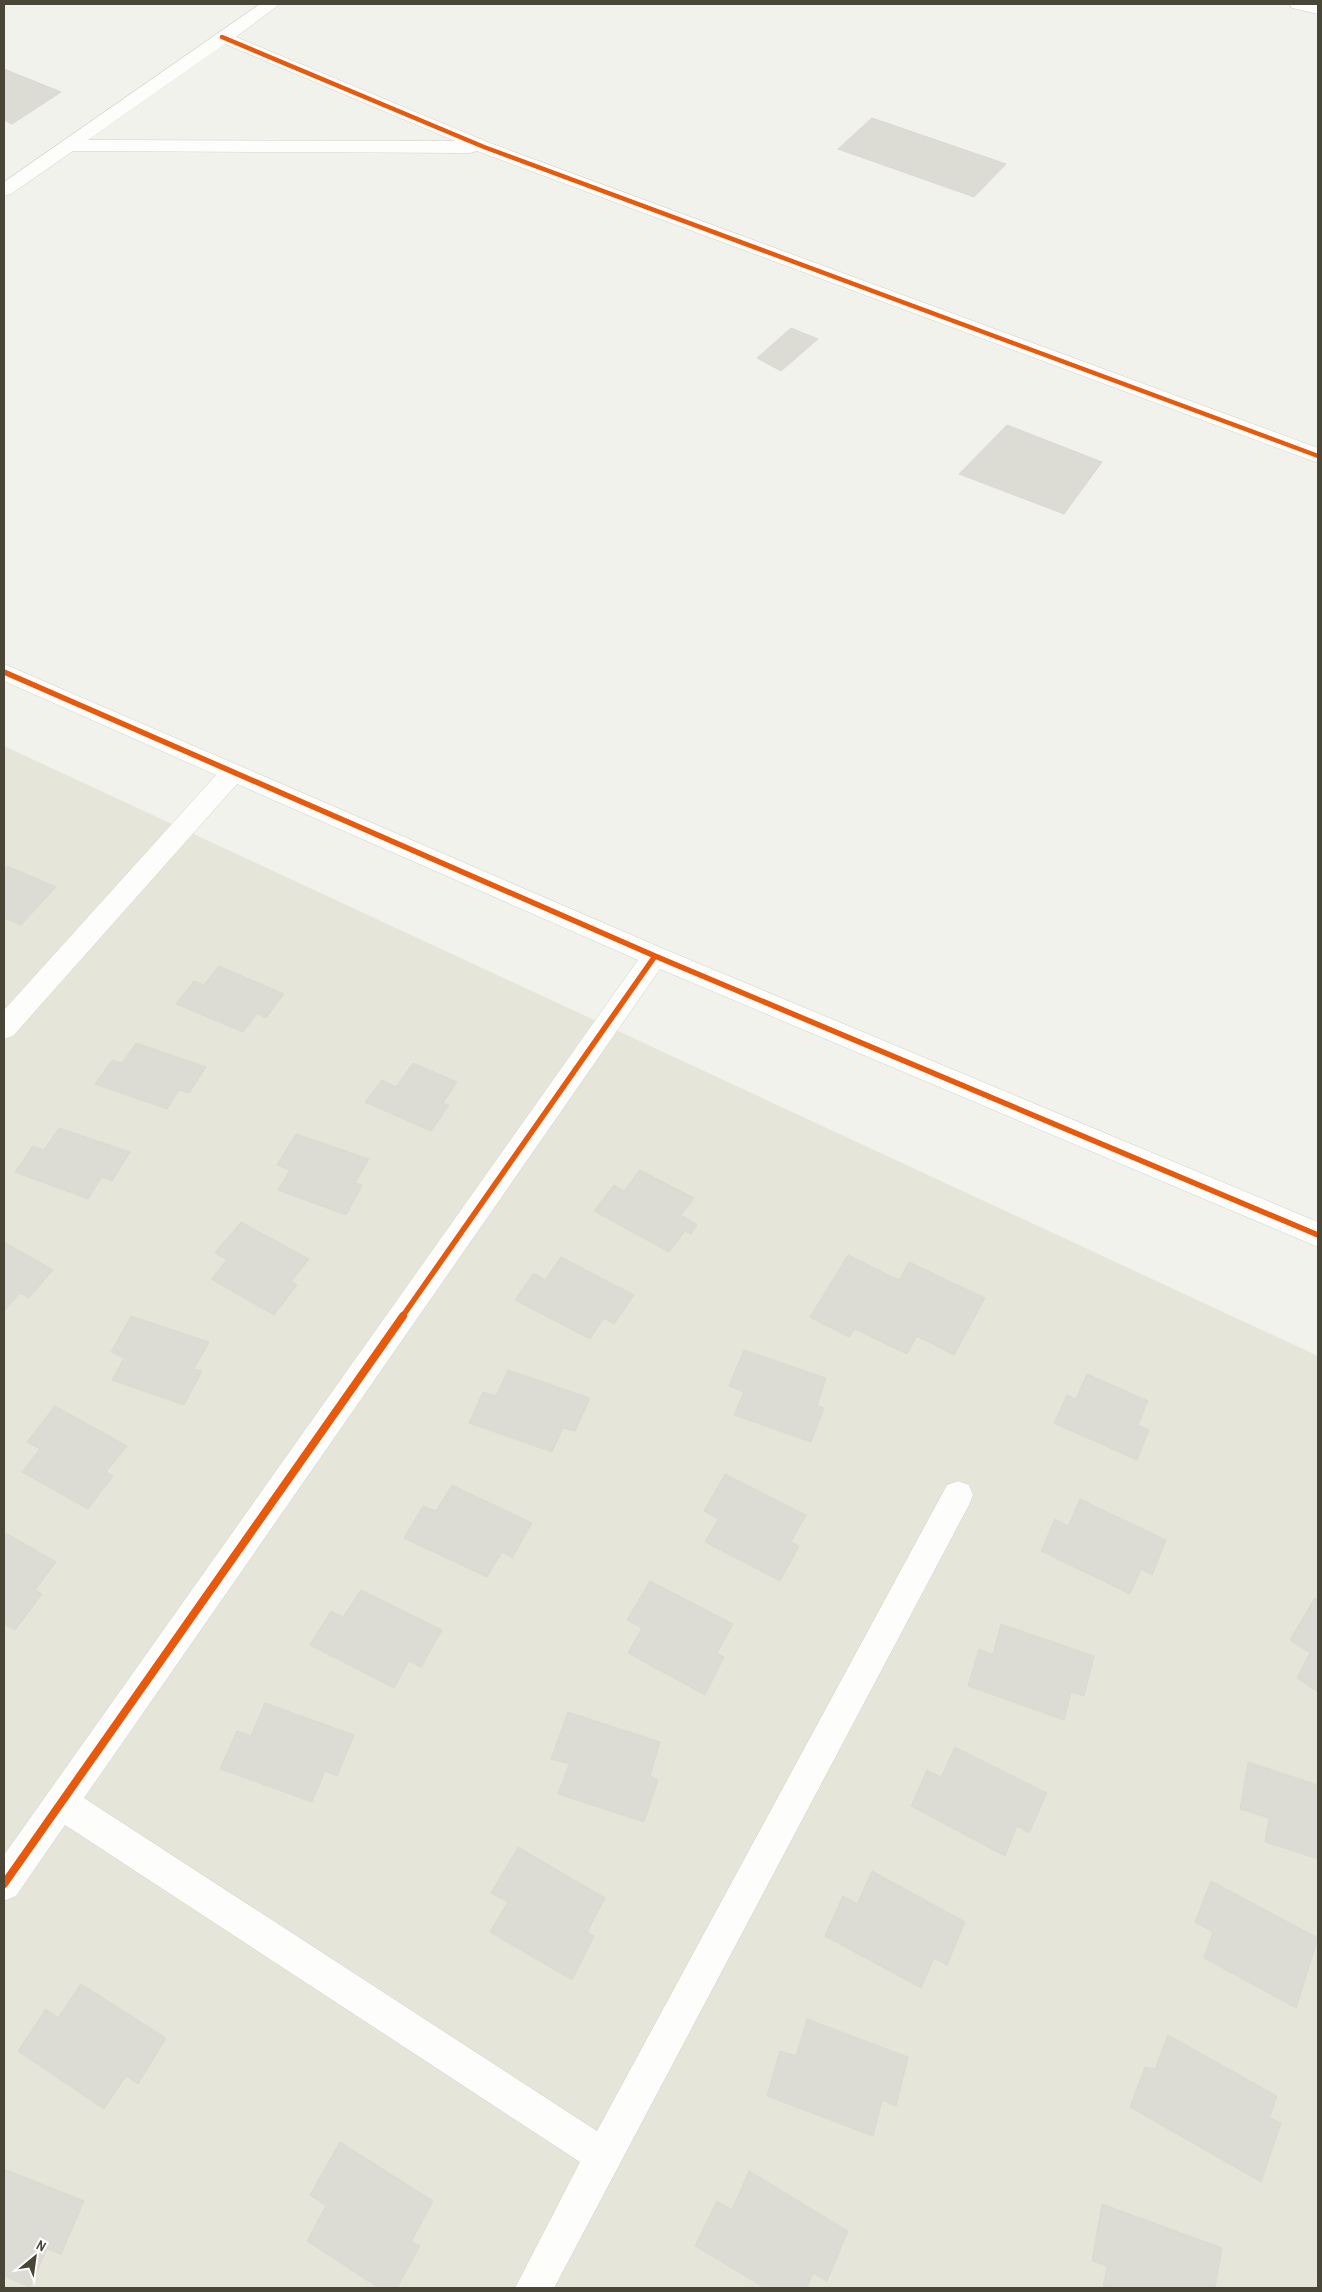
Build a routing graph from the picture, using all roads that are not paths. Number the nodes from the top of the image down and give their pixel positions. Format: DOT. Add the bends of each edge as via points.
graph roads {
  1 [pos="271,4"];
  2 [pos="1298,4"];
  3 [pos="1318,9"];
  4 [pos="222,37"];
  5 [pos="67,145"];
  6 [pos="484,147"];
  7 [pos="4,190"];
  8 [pos="1318,456"];
  9 [pos="4,672"];
  10 [pos="234,772"];
  11 [pos="655,956"];
  12 [pos="4,1028"];
  13 [pos="1318,1236"];
  14 [pos="958,1495"];
  15 [pos="61,1803"];
  16 [pos="4,1884"];
  17 [pos="603,2156"];
  18 [pos="534,2288"];
  1 -- 4 [label="street"];
  2 -- 3 [label="street"];
  4 -- 5 [label="street"];
  4 -- 6 [label="street"];
  5 -- 6 [label="street"];
  5 -- 7 [label="street"];
  6 -- 8 [label="street"];
  9 -- 10 [label="street"];
  10 -- 11 [label="street"];
  10 -- 12 [label="street"];
  11 -- 13 [label="street"];
  11 -- 15 [label="street"];
  14 -- 17 [label="street"];
  15 -- 16 [label="street"];
  15 -- 17 [label="street"];
  17 -- 18 [label="street"];
}
